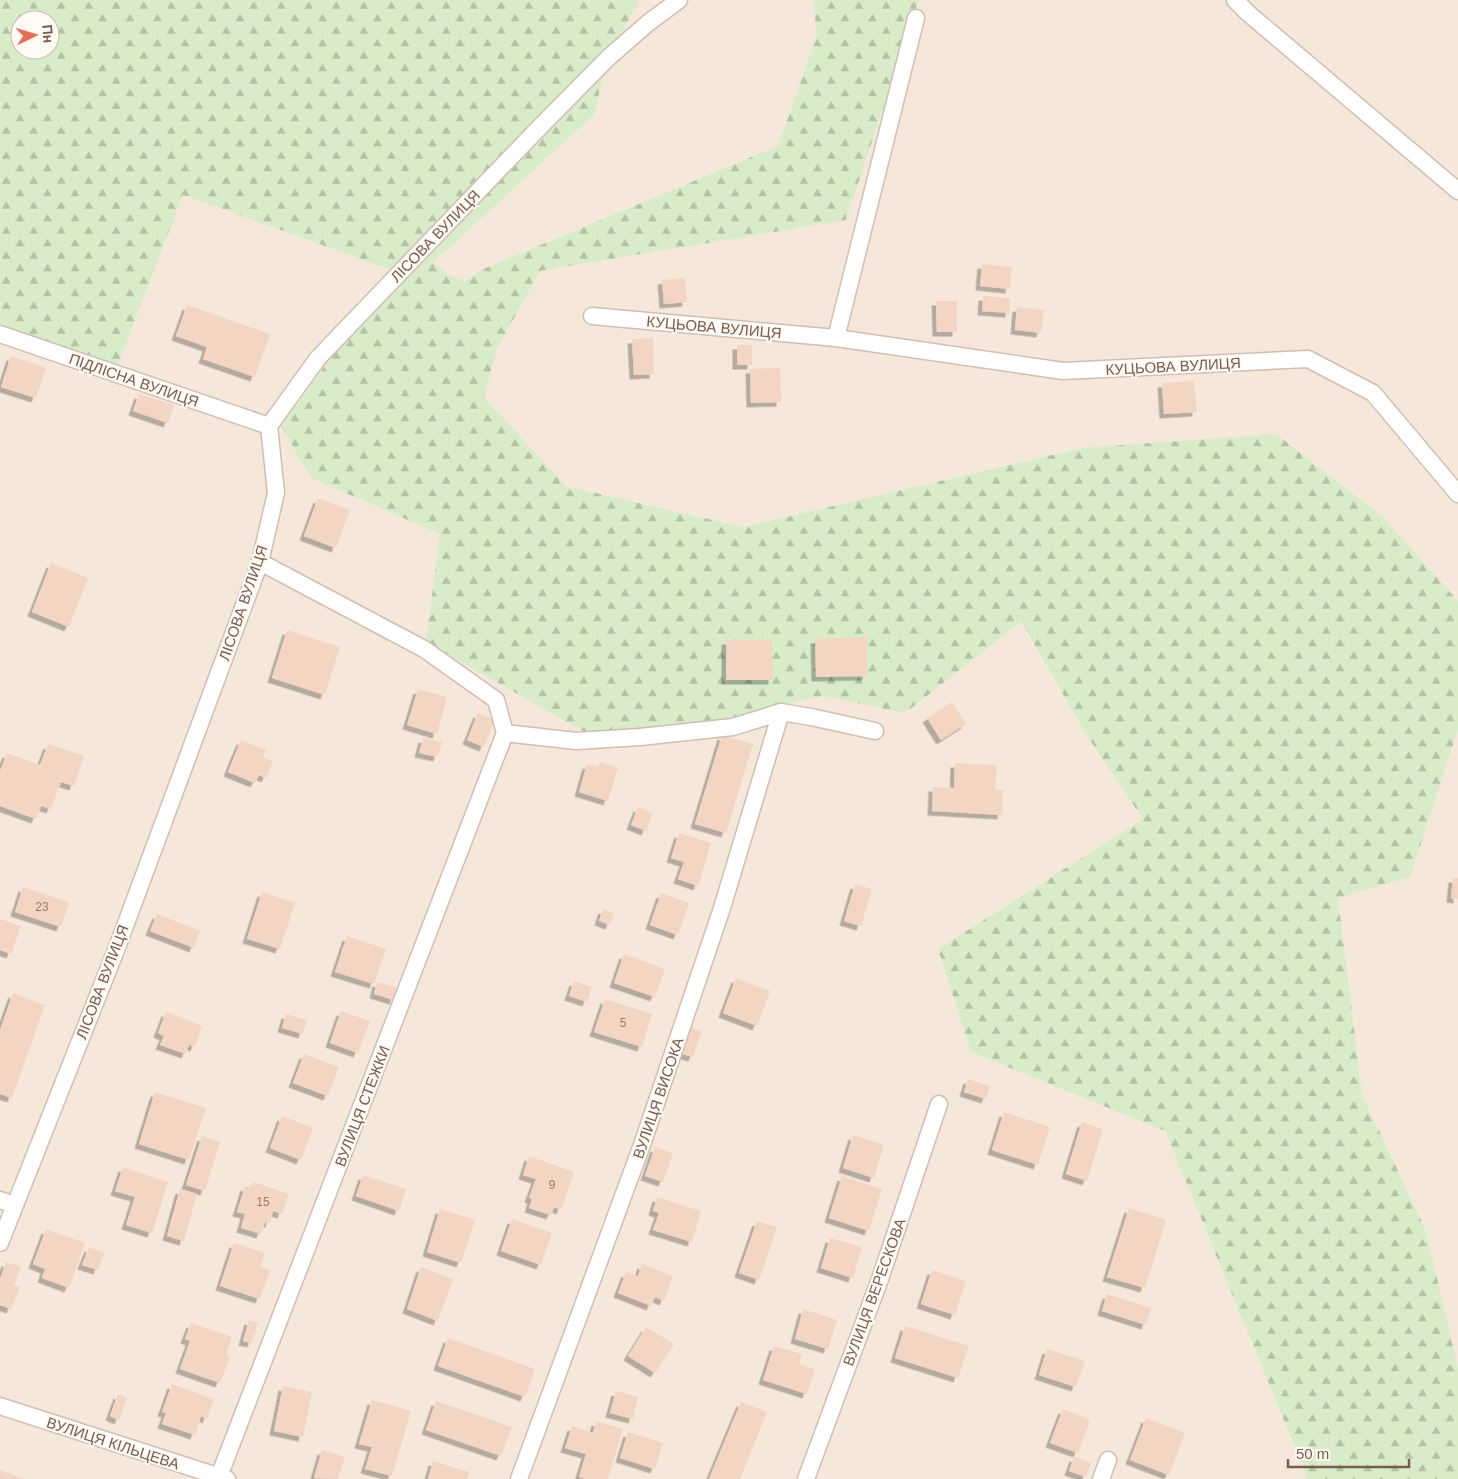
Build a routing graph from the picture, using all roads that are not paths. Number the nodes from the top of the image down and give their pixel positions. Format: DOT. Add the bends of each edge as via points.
graph roads {
  1 [pos="679,0"];
  2 [pos="1235,0"];
  3 [pos="916,18"];
  4 [pos="1458,190"];
  5 [pos="592,316"];
  6 [pos="0,334"];
  7 [pos="836,338"];
  8 [pos="269,426"];
  9 [pos="1458,494"];
  10 [pos="260,562"];
  11 [pos="781,712"];
  12 [pos="876,731"];
  13 [pos="505,733"];
  14 [pos="939,1104"];
  15 [pos="8,1203"];
  16 [pos="0,1243"];
  17 [pos="0,1406"];
  18 [pos="1108,1460"];
  19 [pos="221,1478"];
  20 [pos="519,1479"];
  21 [pos="806,1479"];
  22 [pos="1101,1479"];
  1 -- 8 [label="street, ЛІСОВА ВУЛИЦЯ" via="648,22 608,58 535,132 318,358"];
  2 -- 4 [label="street"];
  3 -- 7 [label="street"];
  5 -- 7 [label="street, КУЦЬОВА ВУЛИЦЯ"];
  6 -- 8 [label="street, ПІДЛІСНА ВУЛИЦЯ"];
  7 -- 9 [label="street, КУЦЬОВА ВУЛИЦЯ" via="1063,371 1308,359 1373,393"];
  8 -- 10 [label="street, ЛІСОВА ВУЛИЦЯ" via="276,493"];
  10 -- 13 [label="street" via="424,649 496,700"];
  10 -- 15 [label="street, ЛІСОВА ВУЛИЦЯ" via="118,945"];
  11 -- 12 [label="street"];
  11 -- 13 [label="street" via="734,726 640,737 576,740"];
  11 -- 20 [label="street, ВУЛИЦЯ ВИСОКА" via="722,908 643,1142"];
  13 -- 19 [label="street, ВУЛИЦЯ СТЕЖКИ"];
  14 -- 21 [label="street, ВУЛИЦЯ ВЕРЕСКОВА" via="880,1278"];
  15 -- 16 [label="street, ЛІСОВА ВУЛИЦЯ"];
  17 -- 19 [label="street, ВУЛИЦЯ КІЛЬЦЕВА"];
  18 -- 22 [label="street"];
}
